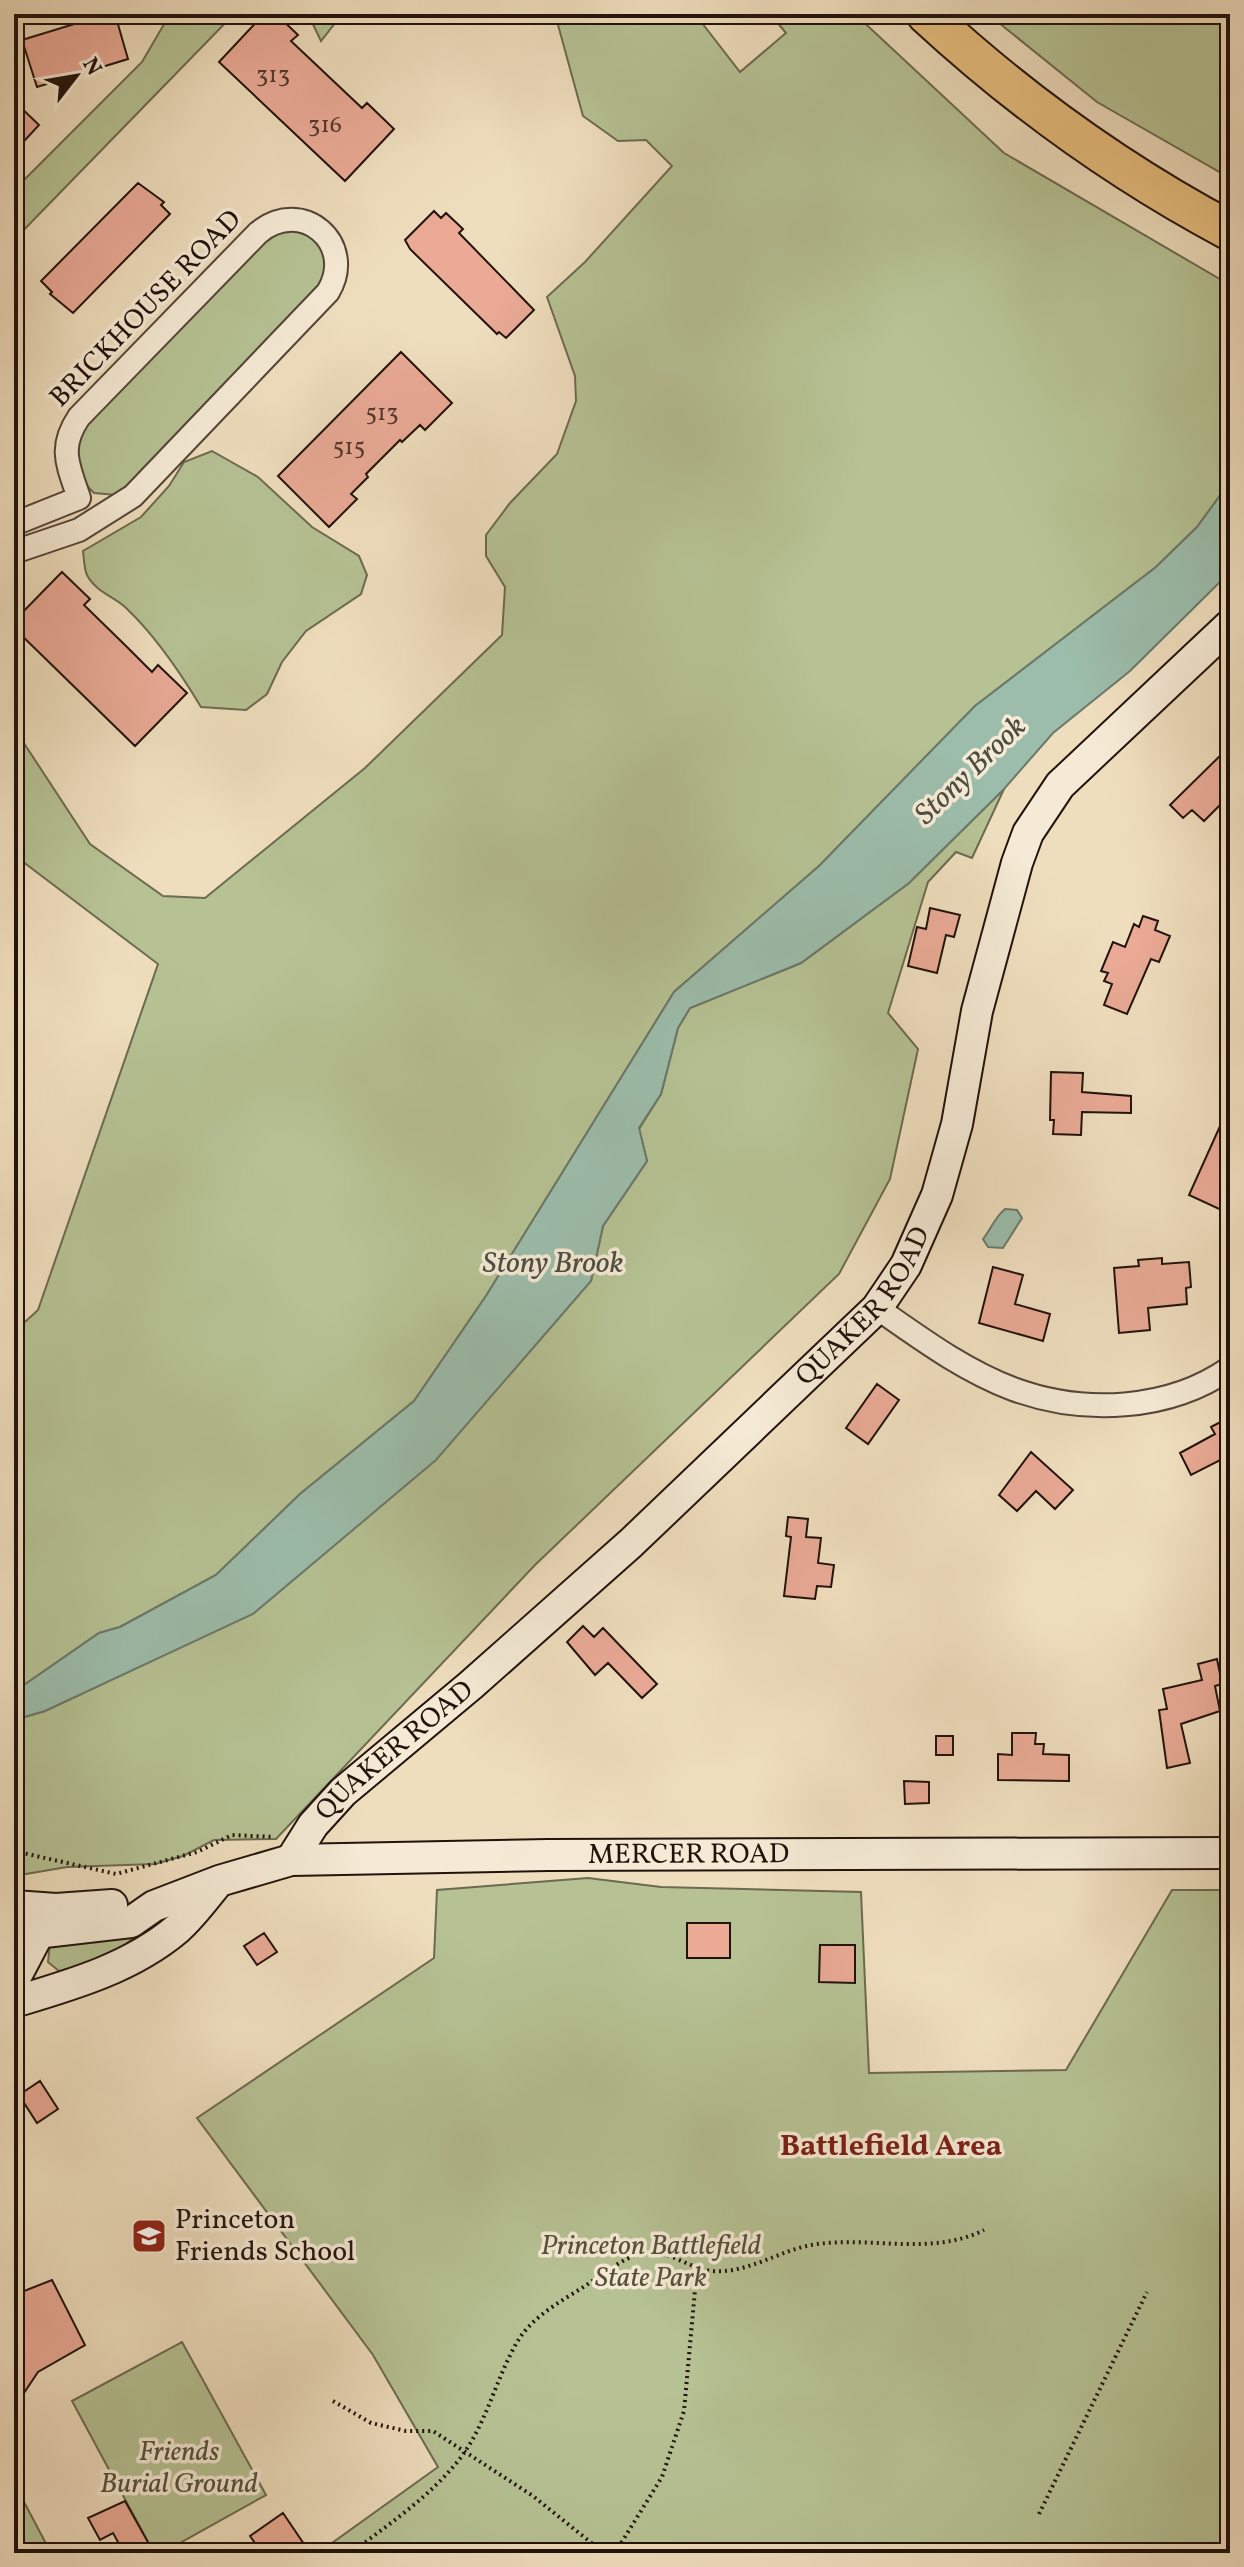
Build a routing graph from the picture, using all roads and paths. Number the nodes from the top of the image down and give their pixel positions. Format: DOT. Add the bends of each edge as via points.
graph roads {
  1 [pos="926,14"];
  2 [pos="1230,231"];
  3 [pos="79,498"];
  4 [pos="99,520"];
  5 [pos="14,524"];
  6 [pos="14,552"];
  7 [pos="1230,625"];
  8 [pos="877,1308"];
  9 [pos="1230,1368"];
  10 [pos="1230,1853"];
  11 [pos="291,1860"];
  12 [pos="219,1881"];
  13 [pos="14,1906"];
  14 [pos="154,1906"];
  15 [pos="56,1909"];
  16 [pos="28,1937"];
  17 [pos="134,1956"];
  18 [pos="14,1980"];
  19 [pos="63,1987"];
  20 [pos="14,2002"];
  21 [pos="984,2230"];
  22 [pos="697,2268"];
  23 [pos="1147,2292"];
  24 [pos="333,2401"];
  25 [pos="465,2450"];
  26 [pos="1039,2514"];
  27 [pos="351,2553"];
  28 [pos="604,2553"];
  29 [pos="615,2553"];
  1 -- 2 [label="highway" via="1083,142"];
  3 -- 4 [label="street, BRICKHOUSE ROAD"];
  3 -- 4 [label="street, BRICKHOUSE ROAD" via="65,448 79,417 268,225 292,218 322,232 337,257 328,292 133,496"];
  3 -- 5 [label="street"];
  4 -- 6 [label="street, BRICKHOUSE ROAD"];
  7 -- 8 [label="street, QUAKER ROAD" via="1060,785 1028,833 977,1011 957,1124 937,1195 906,1265"];
  8 -- 9 [label="street" via="981,1374 1015,1390 1048,1397 1122,1405 1155,1401 1186,1392"];
  8 -- 11 [label="street, QUAKER ROAD" via="631,1543 343,1792"];
  10 -- 11 [label="street, MERCER ROAD"];
  11 -- 12 [label="street, MERCER ROAD"];
  12 -- 14 [label="street, MERCER ROAD"];
  12 -- 17 [label="street" via="180,1927"];
  13 -- 15 [label="street, MERCER ROAD"];
  14 -- 15 [label="street, MERCER ROAD"];
  14 -- 16 [label="street, MERCER ROAD" via="131,1922"];
  14 -- 17 [label="street"];
  15 -- 16 [label="street"];
  16 -- 18 [label="street"];
  16 -- 19 [label="street" via="41,1972"];
  17 -- 19 [label="street"];
  19 -- 20 [label="street"];
  21 -- 22 [label="path" via="965,2240 917,2245 810,2245 731,2270"];
  22 -- 25 [label="path" via="644,2252 538,2317 516,2342 479,2431"];
  22 -- 29 [label="path" via="684,2411 662,2477"];
  23 -- 26 [label="path"];
  24 -- 25 [label="path" via="371,2423 433,2431"];
  25 -- 27 [label="path" via="425,2495"];
  25 -- 28 [label="path"];
}
